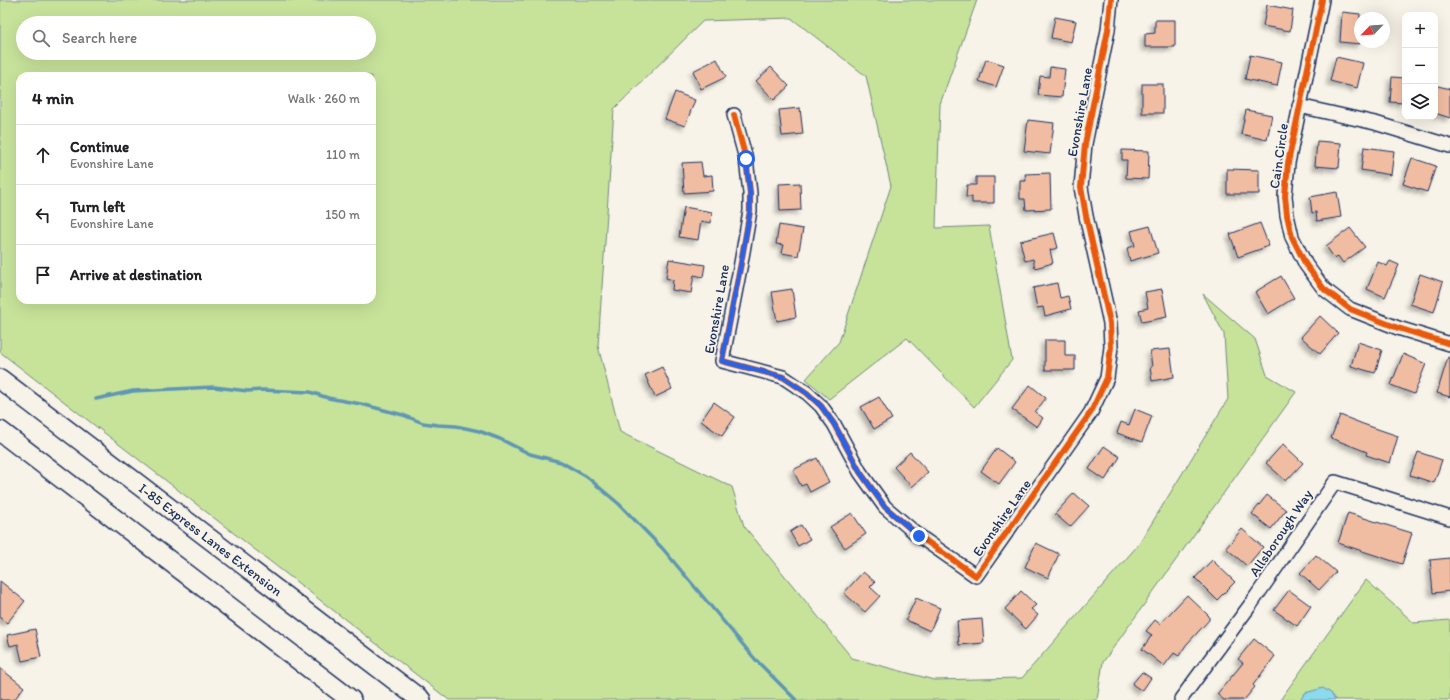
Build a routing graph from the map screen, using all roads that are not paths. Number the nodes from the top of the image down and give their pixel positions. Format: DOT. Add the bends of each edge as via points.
graph roads {
  1 [pos="1111,0"];
  2 [pos="1322,0"];
  3 [pos="1299,106"];
  4 [pos="734,116"];
  5 [pos="1450,146"];
  6 [pos="1450,344"];
  7 [pos="0,379"];
  8 [pos="0,431"];
  9 [pos="1450,518"];
  10 [pos="1180,699"];
  11 [pos="351,700"];
  12 [pos="421,700"];
  1 -- 4 [label="street, Evonshire Lane" via="1108,30 1085,144 1081,187 1110,323 1111,347 1107,378 1091,412 976,576 919,536 885,507 860,472 834,424 821,406 807,393 783,377 722,361 750,211 746,159"];
  2 -- 3 [label="street, Cain Circle"];
  3 -- 5 [label="street" via="1375,124"];
  3 -- 6 [label="street, Cain Circle" via="1288,163 1285,196 1292,237 1306,266 1324,289 1350,309 1398,328"];
  7 -- 12 [label="highway, I-85 Express Lanes Extension"];
  8 -- 11 [label="highway"];
  9 -- 10 [label="street, Allsborough Way" via="1335,482 1251,604"];
}
